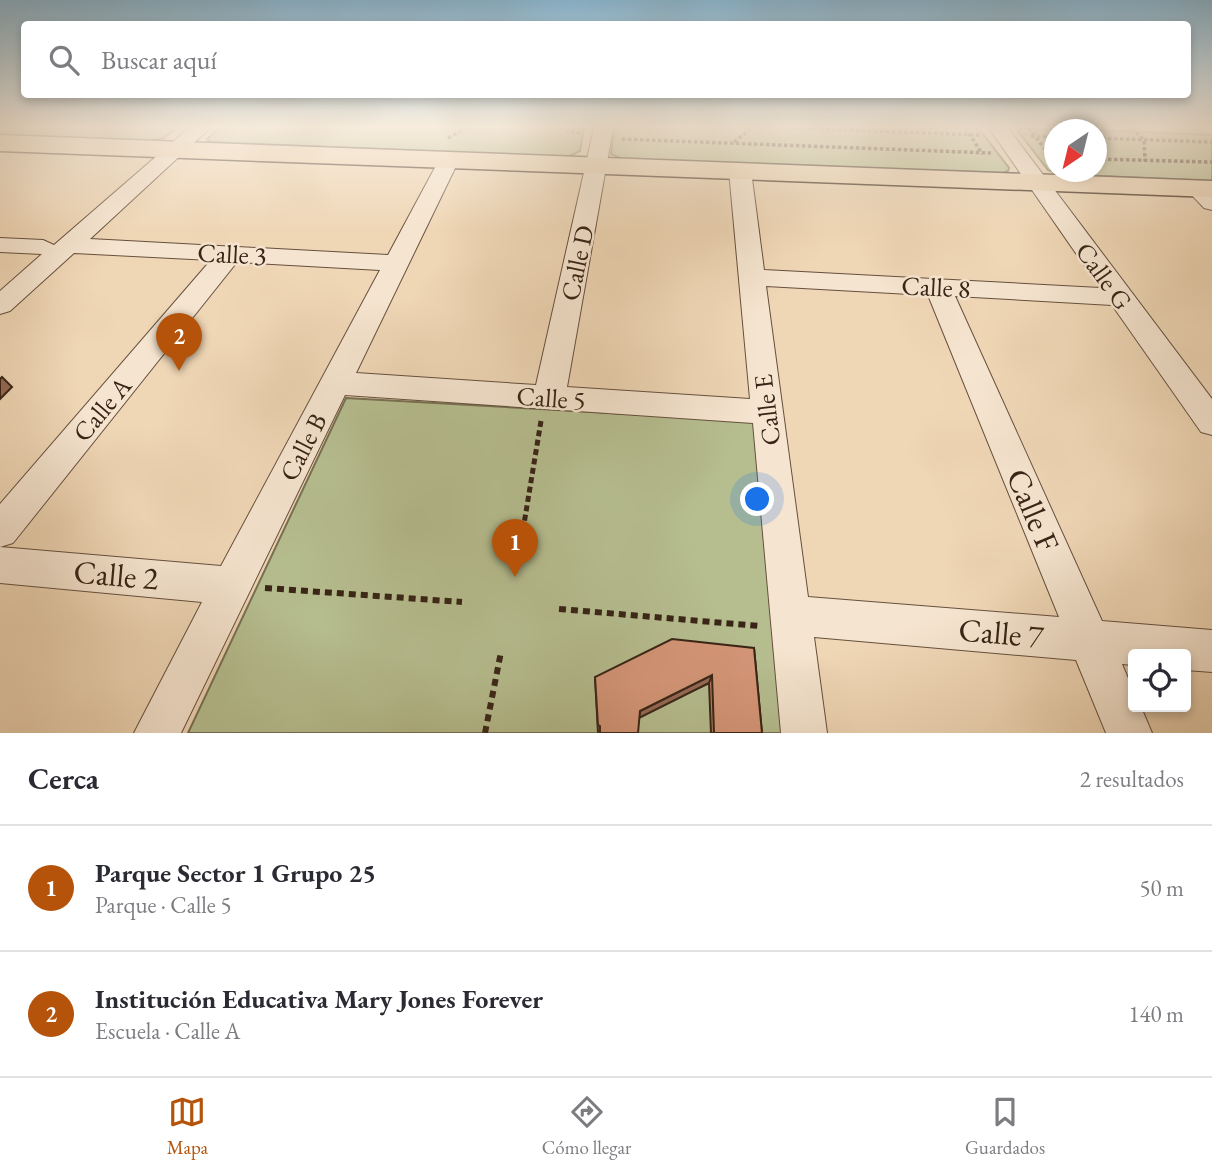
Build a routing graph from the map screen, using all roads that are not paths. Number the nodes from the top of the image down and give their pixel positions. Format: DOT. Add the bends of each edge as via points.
graph roads {
  1 [pos="152,162"];
  2 [pos="448,162"];
  3 [pos="503,162"];
  4 [pos="598,162"];
  5 [pos="1022,162"];
  6 [pos="597,166"];
  7 [pos="740,171"];
  8 [pos="1036,183"];
  9 [pos="1207,194"];
  10 [pos="0,244"];
  11 [pos="56,246"];
  12 [pos="230,254"];
  13 [pos="397,263"];
  14 [pos="751,277"];
  15 [pos="0,284"];
  16 [pos="938,287"];
  17 [pos="1120,298"];
  18 [pos="0,305"];
  19 [pos="336,383"];
  20 [pos="547,397"];
  21 [pos="767,412"];
  22 [pos="1212,423"];
  23 [pos="0,531"];
  24 [pos="0,565"];
  25 [pos="252,591"];
  26 [pos="792,622"];
  27 [pos="1089,640"];
  28 [pos="1212,651"];
  29 [pos="158,733"];
  30 [pos="804,733"];
  31 [pos="1129,733"];
  1 -- 11 [label="street"];
  2 -- 13 [label="street, Calle B"];
  3 -- 6 [label="main road"];
  4 -- 6 [label="street, Calle D"];
  5 -- 8 [label="street, Calle G"];
  6 -- 7 [label="main road"];
  6 -- 20 [label="street, Calle D"];
  7 -- 8 [label="main road"];
  7 -- 14 [label="street, Calle E"];
  8 -- 9 [label="main road" via="1169,188"];
  8 -- 17 [label="street, Calle G"];
  10 -- 11 [label="street"];
  11 -- 12 [label="street, Calle 3"];
  11 -- 15 [label="street"];
  11 -- 18 [label="street"];
  12 -- 13 [label="street, Calle 3"];
  12 -- 23 [label="street, Calle A"];
  13 -- 19 [label="street, Calle B"];
  14 -- 16 [label="street, Calle 8"];
  14 -- 21 [label="street, Calle E"];
  16 -- 17 [label="street, Calle 8"];
  16 -- 27 [label="street, Calle F"];
  17 -- 22 [label="street, Calle G"];
  19 -- 20 [label="street, Calle 5"];
  19 -- 25 [label="street, Calle B"];
  20 -- 21 [label="street, Calle 5"];
  21 -- 26 [label="street, Calle E"];
  24 -- 25 [label="street, Calle 2"];
  25 -- 29 [label="street, Calle B"];
  26 -- 27 [label="street, Calle 7"];
  26 -- 30 [label="street, Calle E"];
  27 -- 28 [label="street, Calle 7"];
  27 -- 31 [label="street, Calle F"];
}
